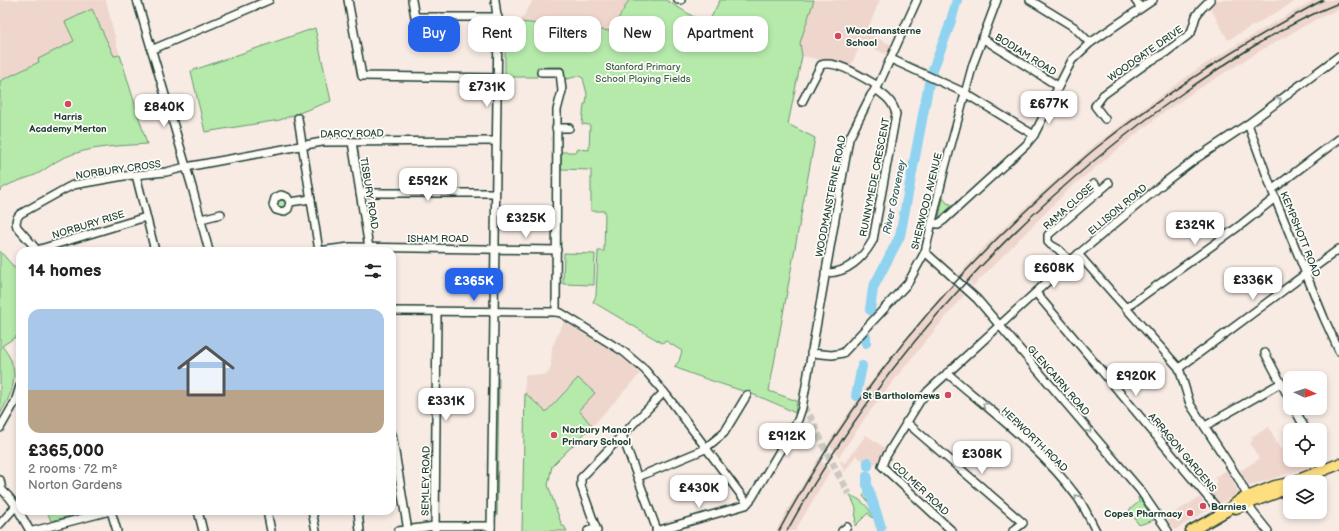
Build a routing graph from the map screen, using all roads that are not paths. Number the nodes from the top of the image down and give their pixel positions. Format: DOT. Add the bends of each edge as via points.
graph roads {
  1 [pos="137,0"];
  2 [pos="269,0"];
  3 [pos="348,0"];
  4 [pos="412,0"];
  5 [pos="495,0"];
  6 [pos="917,0"];
  7 [pos="997,0"];
  8 [pos="1030,0"];
  9 [pos="1135,0"];
  10 [pos="1153,0"];
  11 [pos="1210,0"];
  12 [pos="1141,8"];
  13 [pos="498,16"];
  14 [pos="468,17"];
  15 [pos="982,38"];
  16 [pos="1090,43"];
  17 [pos="151,50"];
  18 [pos="497,52"];
  19 [pos="1339,56"];
  20 [pos="891,59"];
  21 [pos="541,72"];
  22 [pos="497,78"];
  23 [pos="1058,86"];
  24 [pos="877,87"];
  25 [pos="965,94"];
  26 [pos="802,102"];
  27 [pos="298,118"];
  28 [pos="1105,120"];
  29 [pos="1248,124"];
  30 [pos="556,128"];
  31 [pos="569,128"];
  32 [pos="1034,135"];
  33 [pos="1339,139"];
  34 [pos="496,141"];
  35 [pos="352,142"];
  36 [pos="302,145"];
  37 [pos="186,167"];
  38 [pos="136,175"];
  39 [pos="1109,183"];
  40 [pos="1094,184"];
  41 [pos="1272,189"];
  42 [pos="1100,190"];
  43 [pos="360,193"];
  44 [pos="495,193"];
  45 [pos="1275,198"];
  46 [pos="311,199"];
  47 [pos="290,202"];
  48 [pos="221,214"];
  49 [pos="146,217"];
  50 [pos="201,220"];
  51 [pos="932,223"];
  52 [pos="34,247"];
  53 [pos="50,247"];
  54 [pos="154,247"];
  55 [pos="208,247"];
  56 [pos="318,247"];
  57 [pos="369,247"];
  58 [pos="396,248"];
  59 [pos="495,248"];
  60 [pos="1339,249"];
  61 [pos="557,250"];
  62 [pos="924,252"];
  63 [pos="1078,254"];
  64 [pos="1070,261"];
  65 [pos="825,273"];
  66 [pos="1306,274"];
  67 [pos="1036,293"];
  68 [pos="1126,308"];
  69 [pos="396,312"];
  70 [pos="437,312"];
  71 [pos="494,312"];
  72 [pos="556,312"];
  73 [pos="999,326"];
  74 [pos="1339,351"];
  75 [pos="811,353"];
  76 [pos="1265,353"];
  77 [pos="1179,368"];
  78 [pos="947,373"];
  79 [pos="1281,383"];
  80 [pos="1283,387"];
  81 [pos="664,392"];
  82 [pos="747,395"];
  83 [pos="16,399"];
  84 [pos="906,422"];
  85 [pos="1205,426"];
  86 [pos="0,428"];
  87 [pos="622,435"];
  88 [pos="706,448"];
  89 [pos="396,458"];
  90 [pos="885,458"];
  91 [pos="1339,464"];
  92 [pos="1327,465"];
  93 [pos="1319,467"];
  94 [pos="1305,475"];
  95 [pos="638,477"];
  96 [pos="0,480"];
  97 [pos="1,489"];
  98 [pos="1283,489"];
  99 [pos="1248,500"];
  100 [pos="748,503"];
  101 [pos="16,506"];
  102 [pos="1224,512"];
  103 [pos="22,515"];
  104 [pos="95,515"];
  105 [pos="112,515"];
  106 [pos="199,515"];
  107 [pos="268,515"];
  108 [pos="313,515"];
  109 [pos="358,515"];
  110 [pos="0,524"];
  111 [pos="682,527"];
  112 [pos="435,528"];
  113 [pos="491,528"];
  114 [pos="597,529"];
  115 [pos="408,530"];
  116 [pos="32,531"];
  117 [pos="117,531"];
  118 [pos="203,531"];
  119 [pos="271,531"];
  120 [pos="316,531"];
  121 [pos="360,531"];
  122 [pos="398,531"];
  123 [pos="588,531"];
  124 [pos="656,531"];
  125 [pos="952,531"];
  126 [pos="1013,531"];
  127 [pos="1096,531"];
  128 [pos="1168,531"];
  129 [pos="1191,531"];
  130 [pos="1268,531"];
  1 -- 17 [label="street"];
  2 -- 17 [label="street"];
  3 -- 22 [label="street" via="362,76"];
  4 -- 14 [label="street" via="415,16"];
  5 -- 13 [label="street"];
  6 -- 20 [label="street, WOODMANSTERNE ROAD"];
  7 -- 15 [label="street, SHERWOOD AVENUE"];
  8 -- 16 [label="street" via="1074,27"];
  9 -- 12 [label="street"];
  10 -- 12 [label="street"];
  11 -- 28 [label="street, WOODGATE DRIVE" via="1196,16 1191,33 1103,95 1095,106"];
  12 -- 16 [label="street"];
  15 -- 23 [label="street, BODIAM ROAD"];
  15 -- 25 [label="street, SHERWOOD AVENUE"];
  16 -- 23 [label="street" via="1072,60"];
  17 -- 37 [label="street"];
  18 -- 22 [label="street"];
  29 -- 19 [label="street, ELLISON ROAD, one-way"];
  20 -- 24 [label="street, WOODMANSTERNE ROAD"];
  20 -- 25 [label="street"];
  21 -- 30 [label="street" via="560,72 562,91 557,108"];
  22 -- 34 [label="street"];
  23 -- 32 [label="street"];
  24 -- 26 [label="street, RUNNYMEDE CRESCENT" via="850,71 825,64 821,65"];
  24 -- 65 [label="street, WOODMANSTERNE ROAD" via="849,139"];
  24 -- 65 [label="street, RUNNYMEDE CRESCENT" via="893,103 896,114 873,240 867,250 849,266"];
  25 -- 32 [label="street"];
  25 -- 51 [label="street, SHERWOOD AVENUE"];
  27 -- 36 [label="street"];
  29 -- 41 [label="street, KEMPSHOTT ROAD"];
  29 -- 63 [label="street, ELLISON ROAD" via="1165,182"];
  30 -- 31 [label="street"];
  30 -- 61 [label="street"];
  32 -- 51 [label="street" via="944,220 938,224"];
  33 -- 41 [label="street"];
  34 -- 35 [label="street, DARCY ROAD"];
  34 -- 44 [label="street"];
  35 -- 36 [label="street, DARCY ROAD"];
  35 -- 43 [label="street, TISBURY ROAD"];
  36 -- 37 [label="street, DARCY ROAD"];
  36 -- 46 [label="street"];
  37 -- 38 [label="street, NORBURY CROSS"];
  37 -- 50 [label="street"];
  38 -- 49 [label="street"];
  38 -- 52 [label="street, NORBURY CROSS" via="69,187 20,214 15,221 17,227"];
  39 -- 42 [label="street, RAMA CLOSE"];
  40 -- 42 [label="street"];
  41 -- 45 [label="street, KEMPSHOTT ROAD"];
  42 -- 64 [label="street, RAMA CLOSE" via="1048,235 1050,245"];
  43 -- 44 [label="street"];
  43 -- 57 [label="street, TISBURY ROAD"];
  44 -- 59 [label="street"];
  45 -- 66 [label="street, KEMPSHOTT ROAD"];
  45 -- 68 [label="street"];
  46 -- 47 [label="street"];
  46 -- 56 [label="street"];
  48 -- 50 [label="street"];
  49 -- 53 [label="street, NORBURY RISE"];
  49 -- 54 [label="street"];
  50 -- 55 [label="street"];
  51 -- 62 [label="street, SHERWOOD AVENUE"];
  58 -- 59 [label="street, ISHAM ROAD"];
  59 -- 61 [label="street, ISHAM ROAD"];
  59 -- 71 [label="street"];
  60 -- 66 [label="street"];
  61 -- 72 [label="street"];
  62 -- 73 [label="street, GLENCAIRN ROAD" via="977,299"];
  62 -- 75 [label="street, SHERWOOD AVENUE" via="908,283 843,353"];
  63 -- 64 [label="street, ELLISON ROAD"];
  63 -- 68 [label="street"];
  64 -- 67 [label="street, ELLISON ROAD"];
  65 -- 75 [label="street, WOODMANSTERNE ROAD"];
  66 -- 74 [label="street, KEMPSHOTT ROAD"];
  66 -- 77 [label="street"];
  67 -- 73 [label="street, ELLISON ROAD"];
  67 -- 102 [label="street, ARRAGON GARDENS"];
  68 -- 77 [label="street"];
  69 -- 70 [label="street"];
  70 -- 71 [label="street"];
  70 -- 112 [label="street, SEMLEY ROAD"];
  71 -- 72 [label="street"];
  71 -- 113 [label="street"];
  72 -- 81 [label="street" via="628,355"];
  73 -- 78 [label="street, ELLISON ROAD"];
  73 -- 128 [label="street, GLENCAIRN ROAD, one-way" via="1140,490"];
  75 -- 100 [label="street, WOODMANSTERNE ROAD" via="798,420"];
  76 -- 79 [label="street" via="1274,362"];
  77 -- 85 [label="street" via="1190,404"];
  78 -- 84 [label="street, ELLISON ROAD" via="928,391"];
  127 -- 78 [label="street, HEPWORTH ROAD, one-way" via="1079,499 1050,465"];
  79 -- 80 [label="street"];
  79 -- 85 [label="street"];
  81 -- 87 [label="street"];
  81 -- 88 [label="street"];
  82 -- 88 [label="street" via="724,433"];
  83 -- 86 [label="street"];
  84 -- 90 [label="street, ELLISON ROAD"];
  84 -- 126 [label="street" via="1023,523"];
  85 -- 99 [label="street" via="1238,478"];
  87 -- 95 [label="street"];
  87 -- 114 [label="street" via="580,480"];
  88 -- 95 [label="street"];
  88 -- 100 [label="street"];
  89 -- 115 [label="street"];
  90 -- 125 [label="street, COLMER ROAD" via="882,466"];
  91 -- 92 [label="highway"];
  93 -- 94 [label="highway"];
  95 -- 124 [label="street"];
  96 -- 97 [label="street"];
  97 -- 101 [label="street"];
  98 -- 99 [label="highway"];
  99 -- 102 [label="highway"];
  99 -- 130 [label="street" via="1252,511"];
  100 -- 111 [label="street"];
  101 -- 110 [label="street"];
  102 -- 129 [label="highway"];
  103 -- 116 [label="street"];
  104 -- 116 [label="street"];
  105 -- 117 [label="street"];
  106 -- 118 [label="street"];
  107 -- 119 [label="street"];
  108 -- 120 [label="street"];
  109 -- 121 [label="street"];
  111 -- 124 [label="street"];
  112 -- 113 [label="street"];
  112 -- 115 [label="street"];
  114 -- 123 [label="street"];
  115 -- 122 [label="street"];
}
